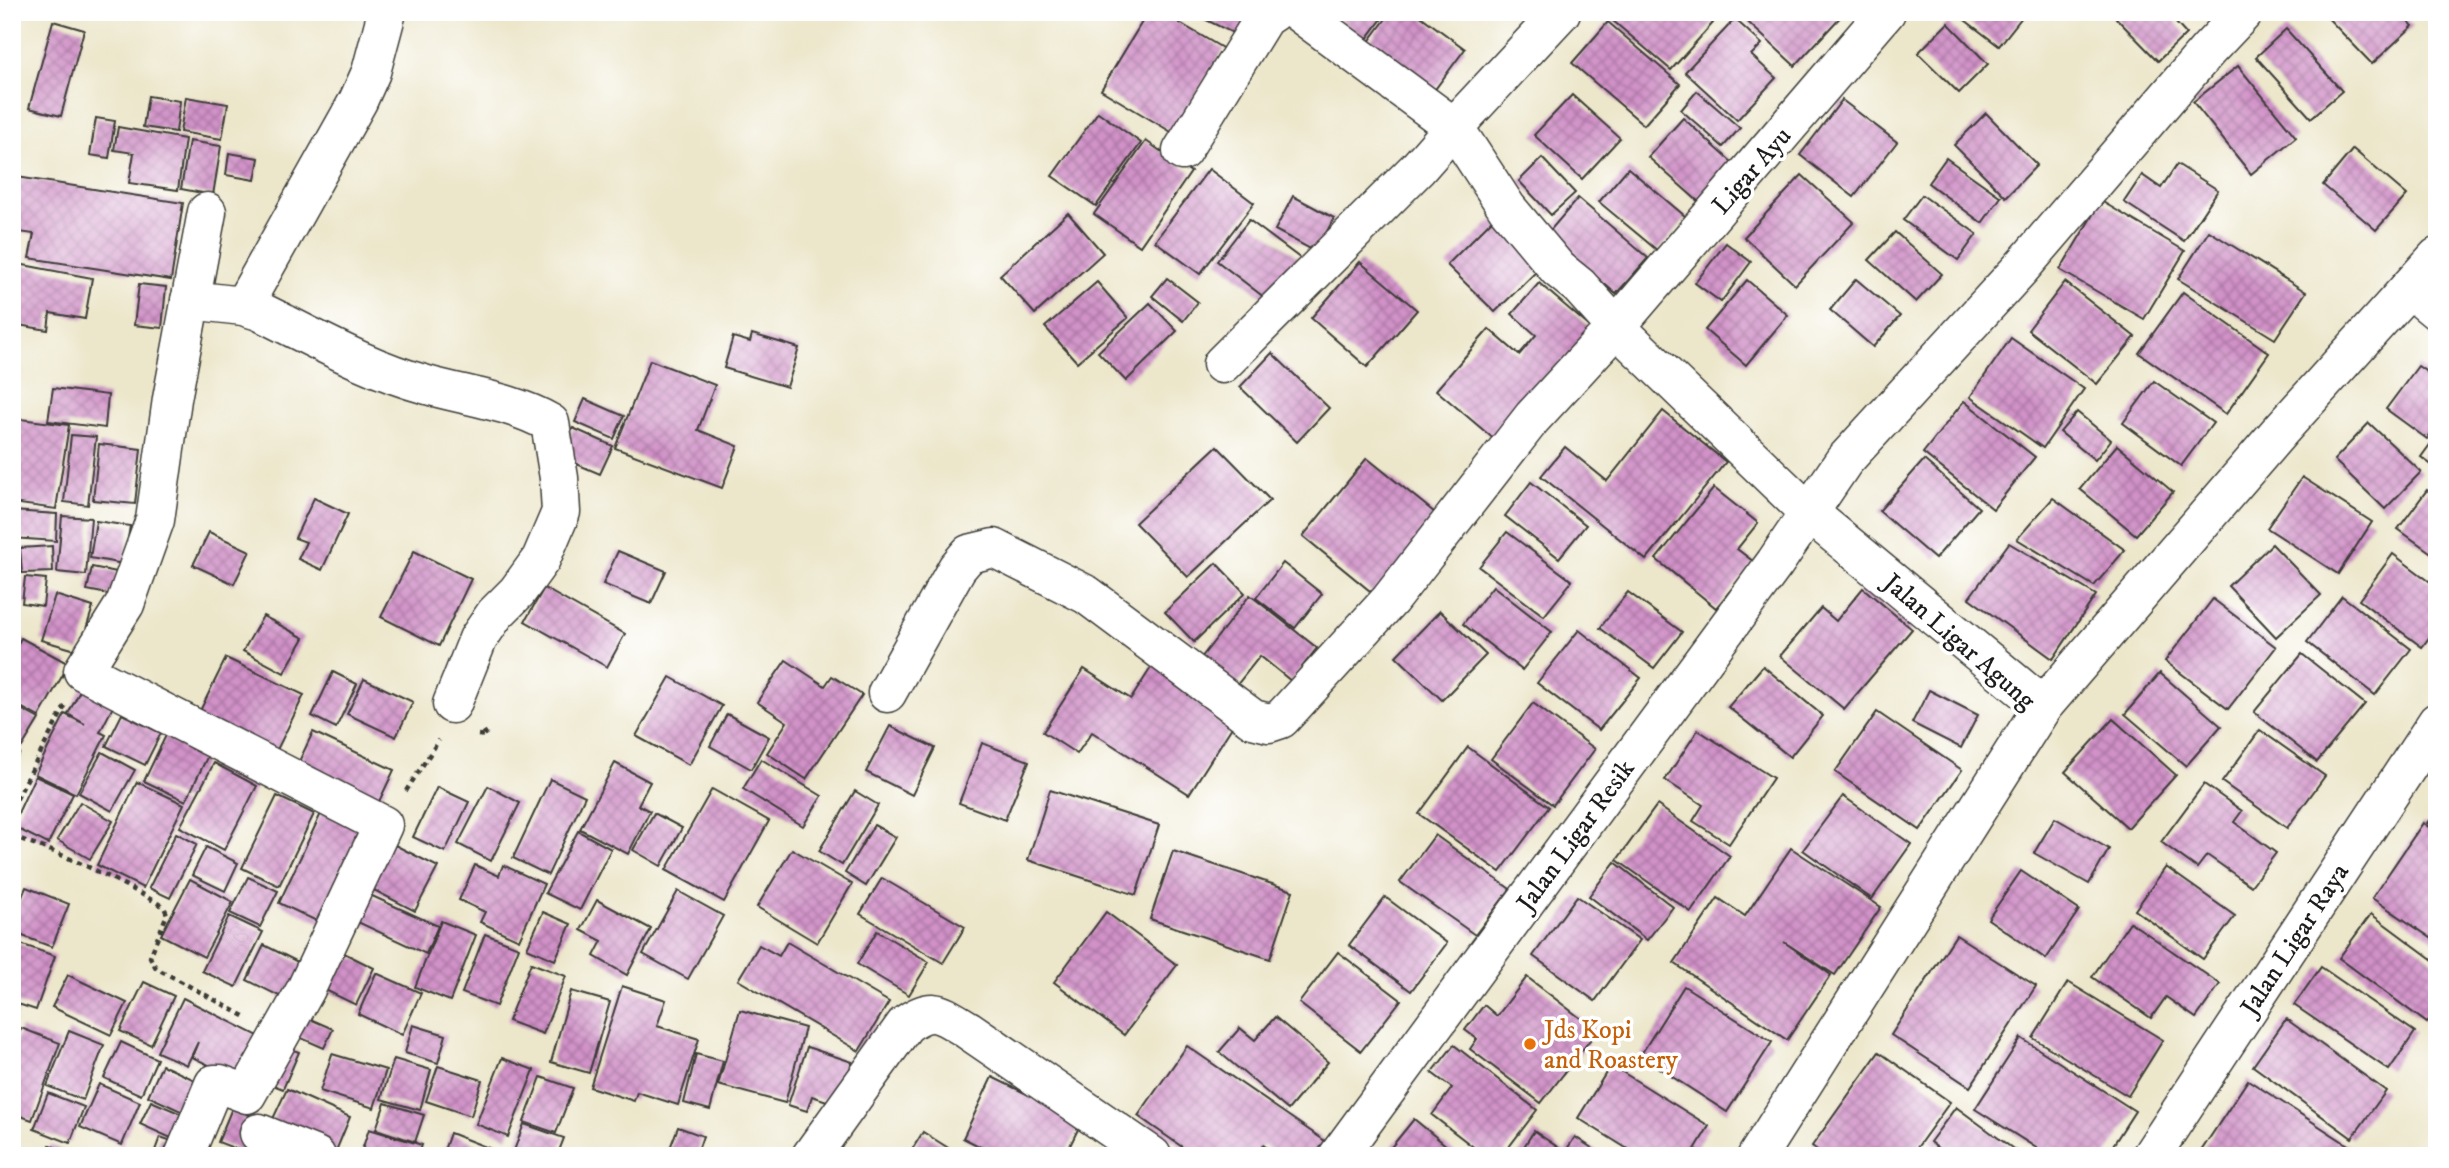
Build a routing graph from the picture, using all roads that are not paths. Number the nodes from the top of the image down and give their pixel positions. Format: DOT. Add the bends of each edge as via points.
graph roads {
  1 [pos="387,12"];
  2 [pos="1273,12"];
  3 [pos="1298,12"];
  4 [pos="1561,12"];
  5 [pos="1886,12"];
  6 [pos="2244,12"];
  7 [pos="1454,127"];
  8 [pos="1182,150"];
  9 [pos="207,212"];
  10 [pos="2437,257"];
  11 [pos="2423,299"];
  12 [pos="190,300"];
  13 [pos="243,306"];
  14 [pos="1616,327"];
  15 [pos="1222,364"];
  16 [pos="1808,512"];
  17 [pos="887,693"];
  18 [pos="2043,706"];
  19 [pos="2437,722"];
  20 [pos="455,725"];
  21 [pos="259,1133"];
  22 [pos="184,1156"];
  23 [pos="316,1156"];
  24 [pos="811,1156"];
  25 [pos="1152,1156"];
  26 [pos="1338,1156"];
  27 [pos="1757,1156"];
  28 [pos="2151,1156"];
  1 -- 13 [label="street" via="358,101"];
  2 -- 8 [label="street" via="1264,18"];
  3 -- 7 [label="street"];
  4 -- 7 [label="street"];
  5 -- 14 [label="street, Ligar Ayu"];
  6 -- 16 [label="street, Jalan Ligar Resik" via="2021,268 1844,461"];
  7 -- 14 [label="street, Jalan Ligar Agung" via="1507,208 1558,270"];
  7 -- 15 [label="street"];
  9 -- 12 [label="street"];
  10 -- 11 [label="street"];
  11 -- 18 [label="street" via="2279,432"];
  12 -- 13 [label="street"];
  12 -- 22 [label="street" via="155,520 125,604 83,671 383,825 336,929 247,1094 214,1084"];
  13 -- 20 [label="street" via="351,357 426,385 530,411 550,423 562,512 541,559 478,639"];
  14 -- 16 [label="street, Jalan Ligar Agung"];
  14 -- 17 [label="street, Ligar Ayu" via="1532,418 1390,600 1281,719 1269,723 1253,719 1087,595 994,548 969,554 957,568"];
  16 -- 18 [label="street, Jalan Ligar Agung"];
  16 -- 26 [label="street, Jalan Ligar Resik"];
  18 -- 27 [label="street, Jalan Ligar Agung"];
  19 -- 28 [label="street, Jalan Ligar Raya"];
  21 -- 23 [label="street"];
  24 -- 25 [label="street" via="905,1025 922,1013 941,1014 968,1030"];
}
